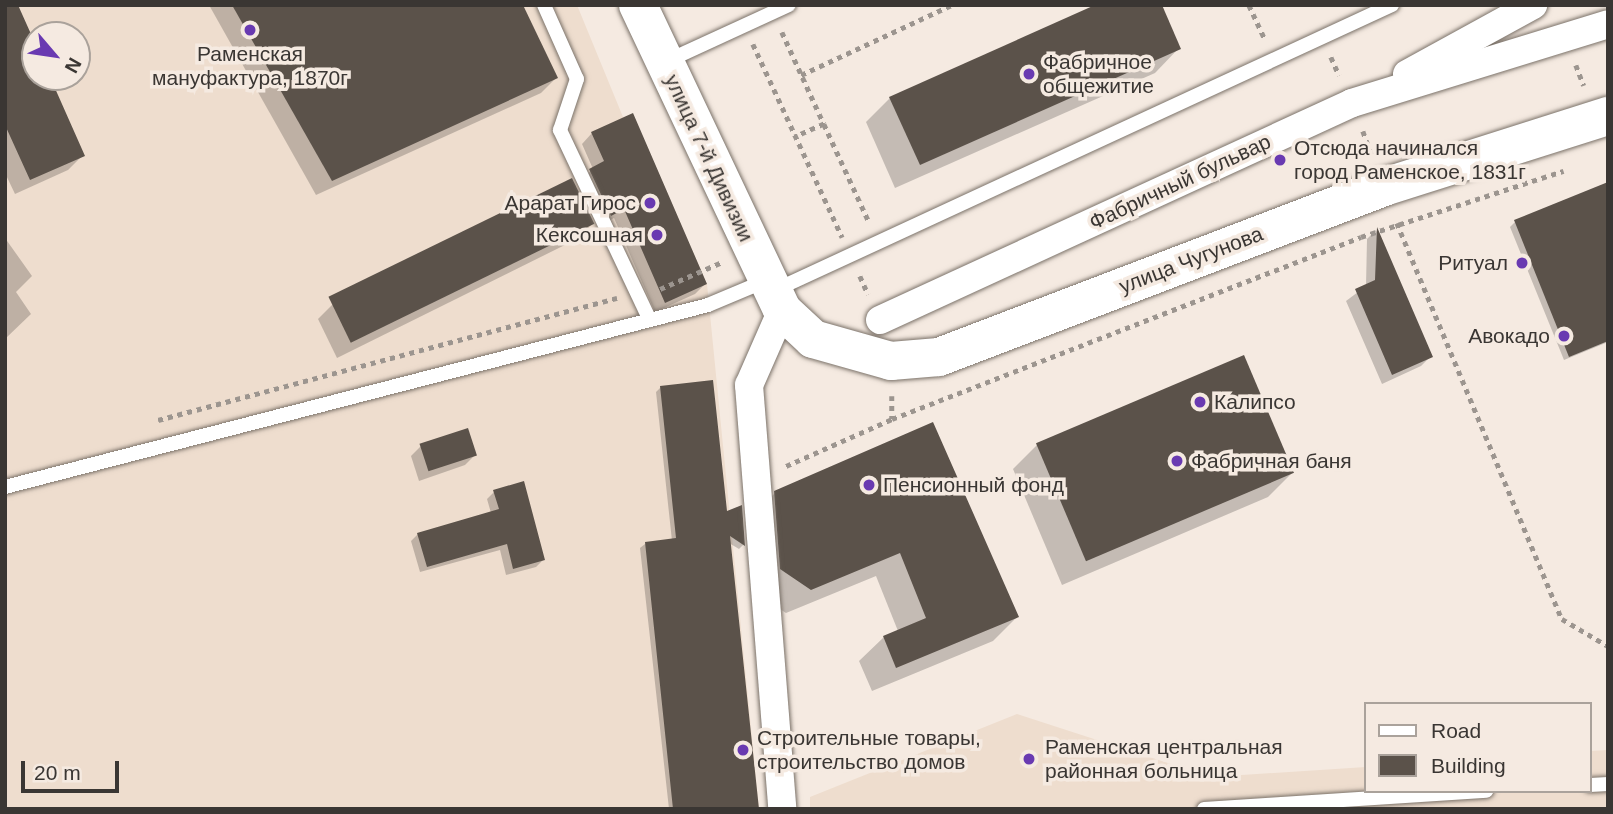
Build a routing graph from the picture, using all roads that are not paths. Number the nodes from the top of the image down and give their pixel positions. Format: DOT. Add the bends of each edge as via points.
graph roads {
  1 [pos="544,5"];
  2 [pos="638,5"];
  3 [pos="789,5"];
  4 [pos="1392,5"];
  5 [pos="1533,5"];
  6 [pos="1608,24"];
  7 [pos="664,63"];
  8 [pos="1352,103"];
  9 [pos="1608,116"];
  10 [pos="774,294"];
  11 [pos="650,320"];
  12 [pos="880,320"];
  13 [pos="5,487"];
  14 [pos="1455,793"];
  15 [pos="782,809"];
  16 [pos="1204,809"];
  1 -- 11 [label="lane" via="577,79 560,130"];
  2 -- 7 [label="main road, улица 7-й Дивизии"];
  3 -- 7 [label="lane"];
  4 -- 10 [label="lane"];
  5 -- 8 [label="street"];
  6 -- 8 [label="street, Фабричный бульвар"];
  7 -- 10 [label="main road, улица 7-й Дивизии"];
  8 -- 12 [label="street, Фабричный бульвар"];
  9 -- 10 [label="main road, улица Чугунова" via="1384,187 939,357 891,361 843,351 813,339"];
  10 -- 11 [label="lane"];
  10 -- 15 [label="street" via="749,385"];
  11 -- 13 [label="lane"];
  14 -- 16 [label="lane"];
}
